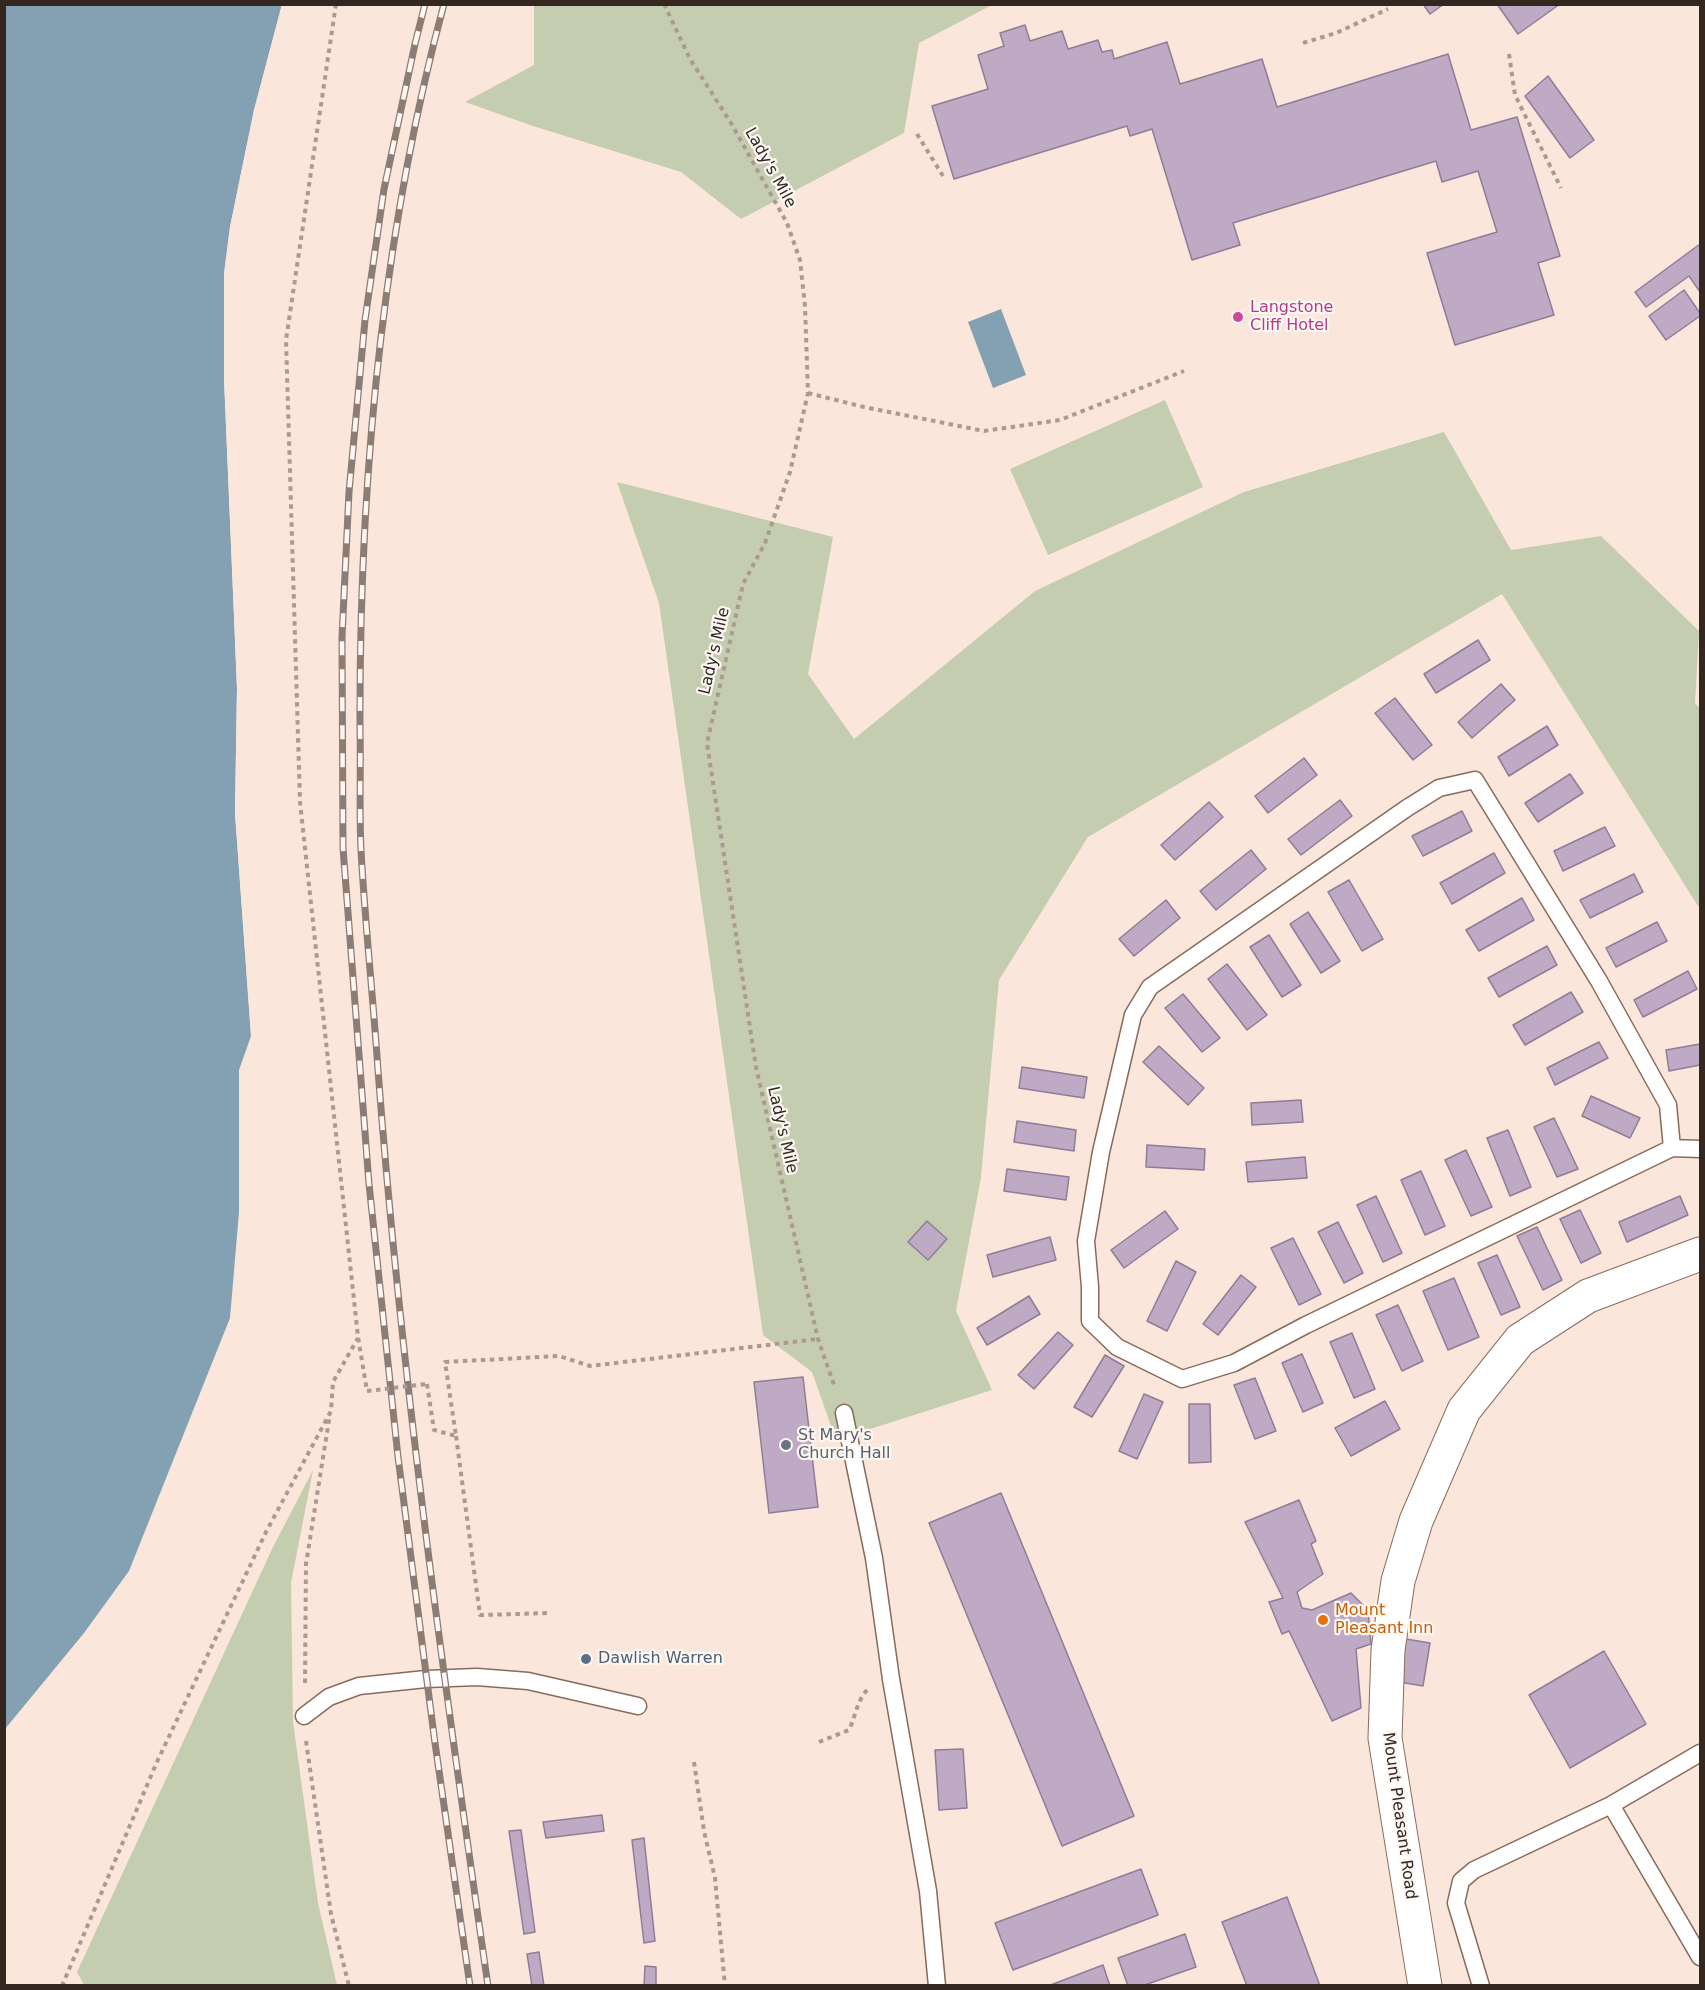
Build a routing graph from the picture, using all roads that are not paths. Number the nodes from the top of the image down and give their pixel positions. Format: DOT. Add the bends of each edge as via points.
graph roads {
  1 [pos="1672,1148"];
  2 [pos="1701,1149"];
  3 [pos="1701,1254"];
  4 [pos="844,1413"];
  5 [pos="638,1706"];
  6 [pos="304,1716"];
  7 [pos="1701,1753"];
  8 [pos="1611,1805"];
  9 [pos="1701,1957"];
  10 [pos="937,1986"];
  11 [pos="1425,1986"];
  12 [pos="1481,1986"];
  1 -- 1 [label="lane" via="1234,1362 1182,1379 1117,1347 1090,1321 1086,1241 1101,1152 1133,1015 1149,987 1407,807 1439,789 1475,780 1492,806 1599,981 1668,1105"];
  1 -- 2 [label="lane"];
  3 -- 11 [label="street, Mount Pleasant Road" via="1588,1296 1520,1340 1464,1410 1416,1521 1398,1581 1388,1650 1385,1738"];
  4 -- 10 [label="lane" via="874,1558 928,1891"];
  5 -- 6 [label="lane" via="528,1681 477,1677 359,1686 329,1697"];
  7 -- 8 [label="lane"];
  8 -- 9 [label="lane"];
  8 -- 12 [label="lane" via="1474,1870 1461,1881 1456,1903"];
}
